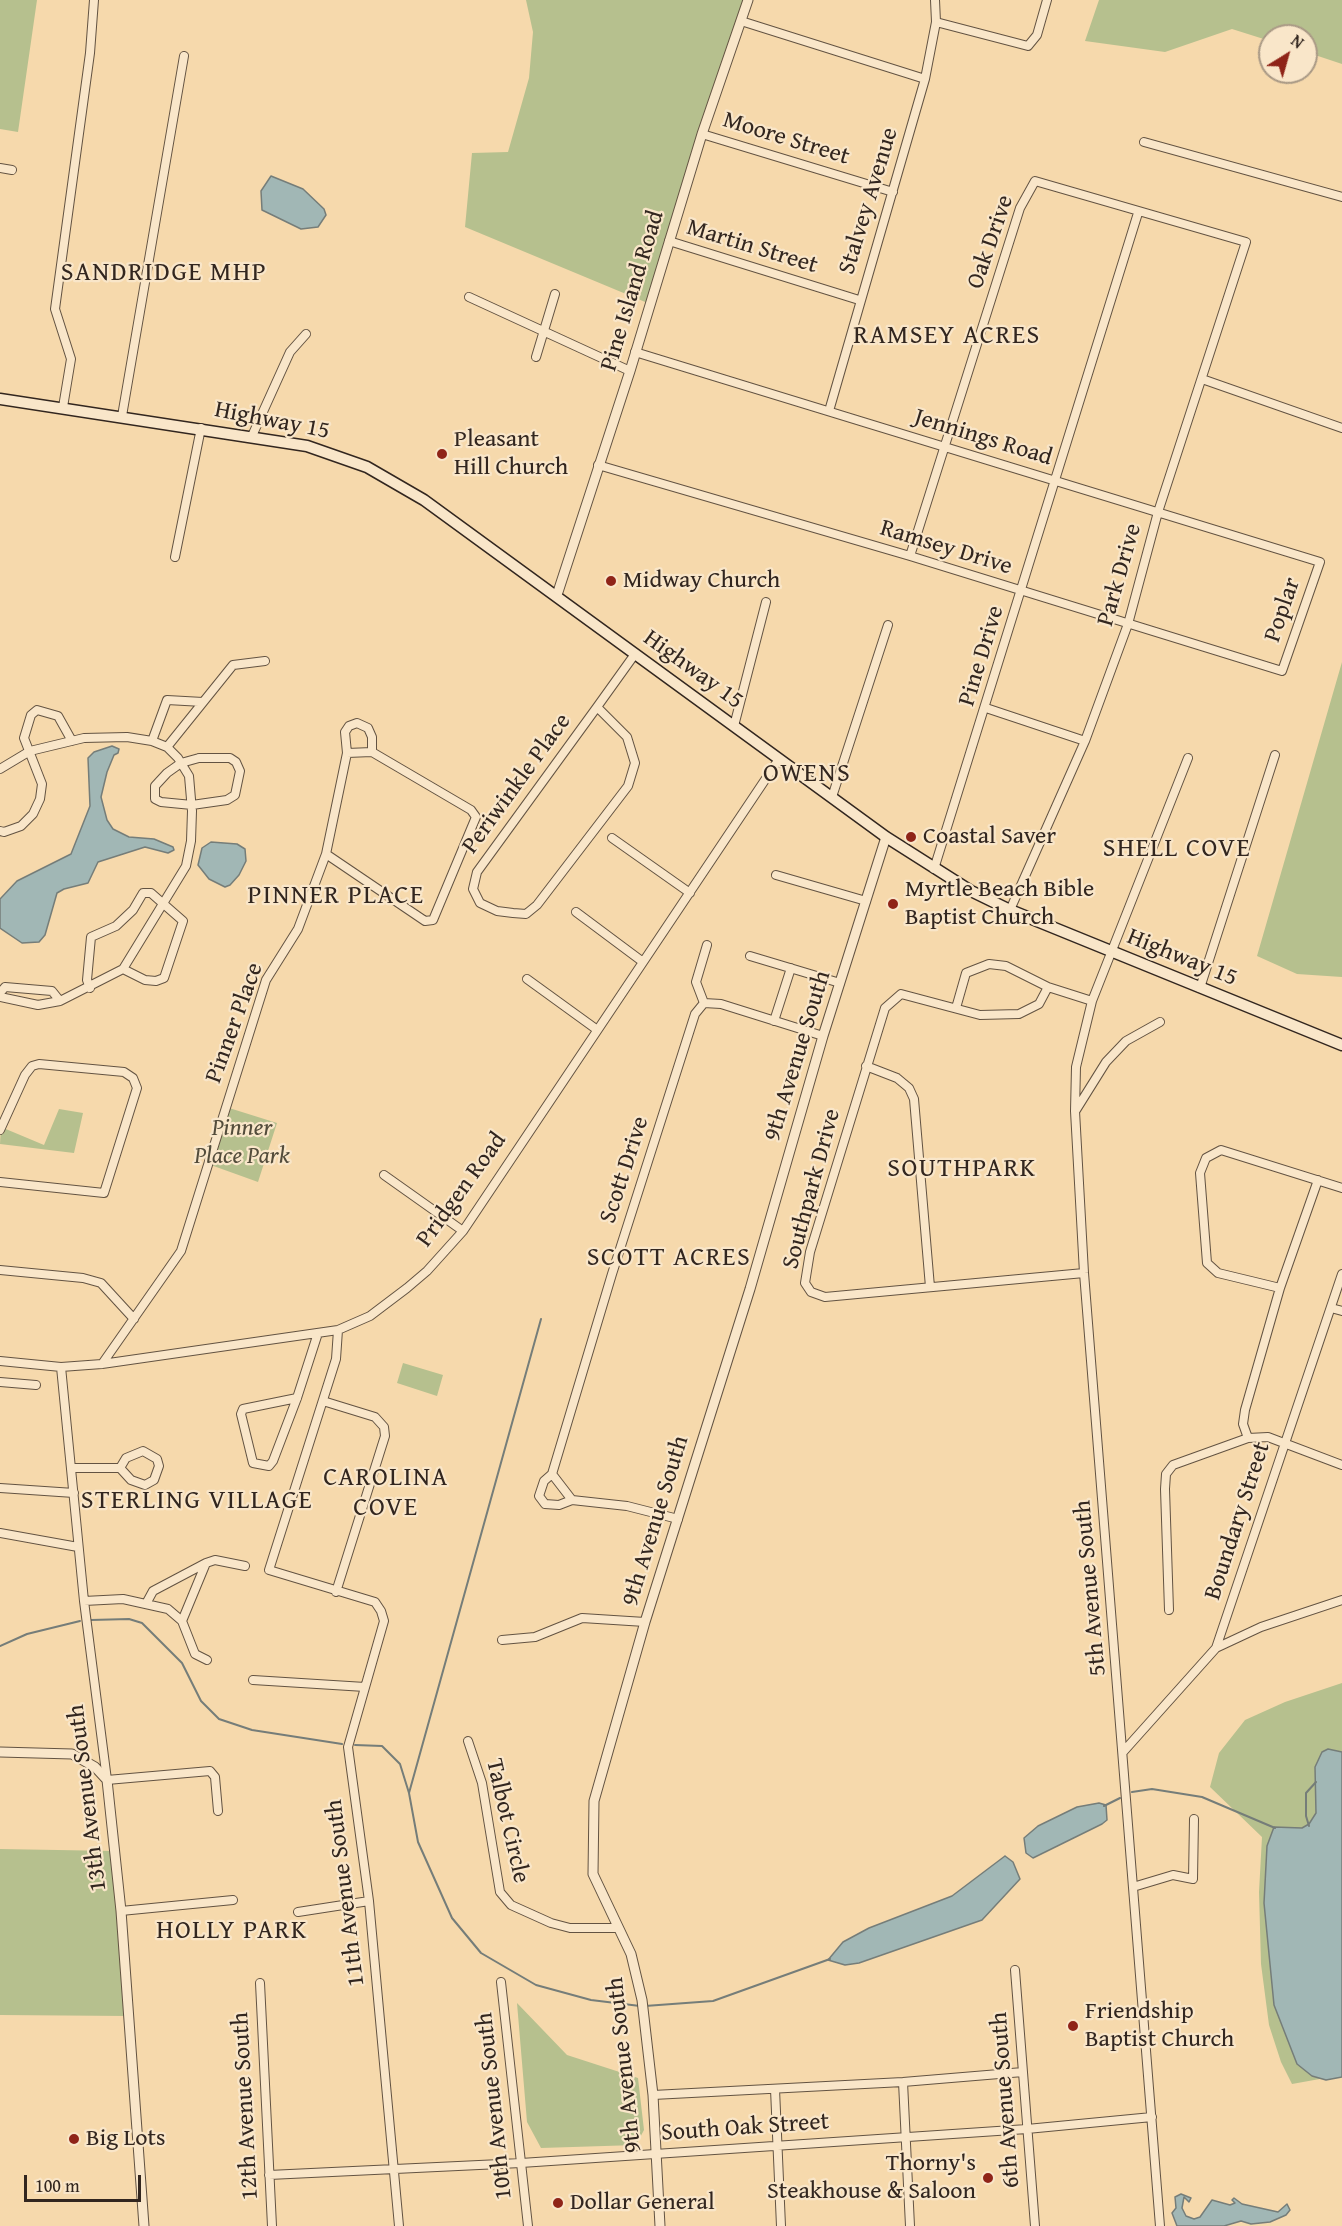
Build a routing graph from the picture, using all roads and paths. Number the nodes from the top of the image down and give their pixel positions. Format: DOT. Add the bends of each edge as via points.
graph roads {
  1 [pos="94,0"];
  2 [pos="748,0"];
  3 [pos="935,0"];
  4 [pos="1047,0"];
  5 [pos="741,21"];
  6 [pos="936,22"];
  7 [pos="184,56"];
  8 [pos="925,79"];
  9 [pos="702,134"];
  10 [pos="1144,142"];
  11 [pos="0,168"];
  12 [pos="12,170"];
  13 [pos="893,192"];
  14 [pos="1342,197"];
  15 [pos="1138,213"];
  16 [pos="669,241"];
  17 [pos="555,294"];
  18 [pos="469,297"];
  19 [pos="859,300"];
  20 [pos="543,331"];
  21 [pos="306,334"];
  22 [pos="635,351"];
  23 [pos="536,357"];
  24 [pos="630,371"];
  25 [pos="1203,379"];
  26 [pos="0,399"];
  27 [pos="63,407"];
  28 [pos="829,411"];
  29 [pos="122,416"];
  30 [pos="201,428"];
  31 [pos="1342,428"];
  32 [pos="252,436"];
  33 [pos="946,447"];
  34 [pos="598,465"];
  35 [pos="1055,481"];
  36 [pos="1158,512"];
  37 [pos="910,556"];
  38 [pos="175,557"];
  39 [pos="1320,562"];
  40 [pos="1022,591"];
  41 [pos="557,595"];
  42 [pos="766,602"];
  43 [pos="1128,624"];
  44 [pos="888,625"];
  45 [pos="635,654"];
  46 [pos="266,661"];
  47 [pos="1282,671"];
  48 [pos="203,702"];
  49 [pos="597,707"];
  50 [pos="986,708"];
  51 [pos="734,726"];
  52 [pos="72,741"];
  53 [pos="152,741"];
  54 [pos="1085,741"];
  55 [pos="167,747"];
  56 [pos="30,751"];
  57 [pos="372,752"];
  58 [pos="347,753"];
  59 [pos="1275,755"];
  60 [pos="1188,758"];
  61 [pos="779,759"];
  62 [pos="181,764"];
  63 [pos="0,769"];
  64 [pos="832,797"];
  65 [pos="192,805"];
  66 [pos="0,831"];
  67 [pos="886,837"];
  68 [pos="612,838"];
  69 [pos="326,854"];
  70 [pos="934,869"];
  71 [pos="776,874"];
  72 [pos="690,893"];
  73 [pos="866,901"];
  74 [pos="162,905"];
  75 [pos="1010,910"];
  76 [pos="576,912"];
  77 [pos="707,945"];
  78 [pos="1111,951"];
  79 [pos="750,956"];
  80 [pos="643,962"];
  81 [pos="791,968"];
  82 [pos="123,969"];
  83 [pos="527,979"];
  84 [pos="840,983"];
  85 [pos="1048,987"];
  86 [pos="90,988"];
  87 [pos="1200,988"];
  88 [pos="0,995"];
  89 [pos="60,1001"];
  90 [pos="1092,1001"];
  91 [pos="704,1003"];
  92 [pos="956,1008"];
  93 [pos="774,1021"];
  94 [pos="1160,1022"];
  95 [pos="596,1029"];
  96 [pos="823,1036"];
  97 [pos="1342,1045"];
  98 [pos="866,1066"];
  99 [pos="1075,1112"];
  100 [pos="0,1130"];
  101 [pos="384,1175"];
  102 [pos="1318,1180"];
  103 [pos="0,1182"];
  104 [pos="1342,1188"];
  105 [pos="463,1231"];
  106 [pos="0,1270"];
  107 [pos="1084,1274"];
  108 [pos="1342,1274"];
  109 [pos="930,1287"];
  110 [pos="1280,1288"];
  111 [pos="1331,1308"];
  112 [pos="1342,1311"];
  113 [pos="134,1319"];
  114 [pos="338,1330"];
  115 [pos="318,1333"];
  116 [pos="0,1361"];
  117 [pos="102,1364"];
  118 [pos="61,1367"];
  119 [pos="0,1382"];
  120 [pos="36,1385"];
  121 [pos="297,1398"];
  122 [pos="323,1401"];
  123 [pos="1248,1438"];
  124 [pos="1284,1442"];
  125 [pos="1342,1465"];
  126 [pos="72,1468"];
  127 [pos="120,1468"];
  128 [pos="552,1474"];
  129 [pos="0,1488"];
  130 [pos="74,1493"];
  131 [pos="572,1500"];
  132 [pos="678,1519"];
  133 [pos="0,1533"];
  134 [pos="78,1547"];
  135 [pos="206,1563"];
  136 [pos="245,1566"];
  137 [pos="336,1592"];
  138 [pos="1342,1600"];
  139 [pos="84,1601"];
  140 [pos="147,1602"];
  141 [pos="1168,1610"];
  142 [pos="182,1621"];
  143 [pos="645,1622"];
  144 [pos="502,1640"];
  145 [pos="1216,1648"];
  146 [pos="207,1660"];
  147 [pos="253,1680"];
  148 [pos="365,1687"];
  149 [pos="468,1741"];
  150 [pos="0,1752"];
  151 [pos="1123,1752"];
  152 [pos="107,1780"];
  153 [pos="218,1811"];
  154 [pos="1194,1819"];
  155 [pos="1133,1887"];
  156 [pos="233,1900"];
  157 [pos="369,1901"];
  158 [pos="121,1911"];
  159 [pos="298,1912"];
  160 [pos="617,1928"];
  161 [pos="1015,1970"];
  162 [pos="501,1982"];
  163 [pos="260,1983"];
  164 [pos="1023,2072"];
  165 [pos="903,2082"];
  166 [pos="775,2089"];
  167 [pos="653,2095"];
  168 [pos="1152,2117"];
  169 [pos="1027,2129"];
  170 [pos="907,2137"];
  171 [pos="779,2145"];
  172 [pos="656,2154"];
  173 [pos="521,2163"];
  174 [pos="392,2167"];
  175 [pos="269,2175"];
  176 [pos="144,2226"];
  177 [pos="272,2226"];
  178 [pos="399,2226"];
  179 [pos="528,2226"];
  180 [pos="660,2226"];
  181 [pos="781,2226"];
  182 [pos="910,2226"];
  183 [pos="1035,2226"];
  184 [pos="1160,2226"];
  1 -- 27 [label="street" via="55,309 70,359"];
  2 -- 5 [label="street, Pine Island Road"];
  3 -- 6 [label="street, Stalvey Avenue"];
  4 -- 6 [label="street" via="1037,35 1028,46"];
  5 -- 8 [label="street"];
  5 -- 9 [label="street, Pine Island Road"];
  6 -- 8 [label="street, Stalvey Avenue"];
  7 -- 29 [label="street"];
  8 -- 13 [label="street, Stalvey Avenue"];
  9 -- 13 [label="street, Moore Street"];
  9 -- 16 [label="street, Pine Island Road"];
  10 -- 14 [label="street"];
  11 -- 12 [label="street"];
  13 -- 19 [label="street, Stalvey Avenue"];
  15 -- 25 [label="street, Park Drive" via="1246,242"];
  15 -- 33 [label="street, Oak Drive" via="1035,181 1020,208"];
  15 -- 35 [label="street, Pine Drive"];
  16 -- 19 [label="street, Martin Street"];
  16 -- 22 [label="street, Pine Island Road"];
  17 -- 20 [label="street"];
  18 -- 20 [label="street"];
  19 -- 28 [label="street, Stalvey Avenue"];
  20 -- 23 [label="street"];
  20 -- 24 [label="street"];
  21 -- 32 [label="street" via="290,352"];
  22 -- 24 [label="street, Pine Island Road"];
  22 -- 28 [label="street, Jennings Road"];
  24 -- 34 [label="street, Pine Island Road"];
  25 -- 31 [label="street"];
  25 -- 36 [label="street, Park Drive"];
  26 -- 27 [label="main road, Highway 15"];
  27 -- 29 [label="main road, Highway 15"];
  28 -- 33 [label="street, Jennings Road"];
  29 -- 30 [label="main road, Highway 15"];
  30 -- 32 [label="main road, Highway 15"];
  30 -- 38 [label="street"];
  32 -- 41 [label="main road, Highway 15" via="307,446 367,467 424,500"];
  33 -- 35 [label="street, Jennings Road"];
  33 -- 37 [label="street, Oak Drive"];
  34 -- 37 [label="street, Ramsey Drive"];
  34 -- 41 [label="street, Pine Island Road"];
  35 -- 36 [label="street, Jennings Road"];
  35 -- 40 [label="street, Pine Drive"];
  36 -- 39 [label="street, Jennings Road"];
  36 -- 43 [label="street, Park Drive"];
  37 -- 40 [label="street, Ramsey Drive"];
  39 -- 47 [label="street, Poplar"];
  40 -- 43 [label="street, Ramsey Drive"];
  40 -- 50 [label="street, Pine Drive"];
  41 -- 45 [label="main road, Highway 15"];
  42 -- 51 [label="street"];
  43 -- 47 [label="street, Ramsey Drive"];
  43 -- 54 [label="street, Park Drive"];
  44 -- 64 [label="street"];
  45 -- 49 [label="street, Periwinkle Place"];
  45 -- 51 [label="main road, Highway 15"];
  46 -- 48 [label="street" via="233,665"];
  48 -- 53 [label="street" via="167,700"];
  48 -- 55 [label="street"];
  49 -- 49 [label="street, Periwinkle Place" via="627,737 634,763 628,786 526,914 496,911 480,903 473,888 477,872"];
  50 -- 54 [label="street"];
  50 -- 70 [label="street, Pine Drive"];
  51 -- 61 [label="main road, Highway 15"];
  52 -- 53 [label="street" via="127,737"];
  52 -- 56 [label="street"];
  52 -- 56 [label="street" via="58,716 37,711 31,715 24,738"];
  53 -- 55 [label="street"];
  54 -- 75 [label="street, Park Drive"];
  55 -- 62 [label="street"];
  56 -- 63 [label="street"];
  56 -- 66 [label="street" via="42,784 40,799 21,826"];
  57 -- 58 [label="street"];
  57 -- 58 [label="street" via="368,728 357,723 345,732"];
  57 -- 69 [label="street" via="471,810 476,817 433,920 424,921"];
  58 -- 69 [label="street, Pinner Place"];
  59 -- 87 [label="street"];
  60 -- 78 [label="street, 5th Avenue South"];
  61 -- 64 [label="main road, Highway 15"];
  61 -- 72 [label="street, Pridgen Road"];
  62 -- 65 [label="street" via="189,776"];
  62 -- 65 [label="street" via="153,792 161,802"];
  62 -- 65 [label="street" via="199,758 230,758 240,771 235,795 227,800"];
  64 -- 67 [label="main road, Highway 15"];
  65 -- 74 [label="street" via="186,866"];
  67 -- 70 [label="main road, Highway 15"];
  67 -- 73 [label="street, 9th Avenue South"];
  68 -- 72 [label="street"];
  69 -- 113 [label="street, Pinner Place" via="298,929 266,980 180,1251"];
  70 -- 75 [label="main road, Highway 15"];
  71 -- 73 [label="street"];
  72 -- 80 [label="street, Pridgen Road"];
  73 -- 84 [label="street, 9th Avenue South"];
  74 -- 82 [label="street"];
  74 -- 82 [label="street" via="183,921 164,978 145,980"];
  74 -- 86 [label="street" via="151,893 143,893 133,910 116,926 91,937 87,980"];
  75 -- 78 [label="main road, Highway 15"];
  76 -- 80 [label="street"];
  77 -- 91 [label="street" via="696,982"];
  78 -- 87 [label="main road, Highway 15"];
  78 -- 90 [label="street, 5th Avenue South"];
  79 -- 81 [label="street"];
  80 -- 95 [label="street, Pridgen Road"];
  81 -- 84 [label="street"];
  81 -- 93 [label="street"];
  82 -- 86 [label="street"];
  83 -- 95 [label="street"];
  84 -- 96 [label="street, 9th Avenue South"];
  85 -- 90 [label="street"];
  85 -- 92 [label="street, Southpark Drive" via="1039,1004 1018,1014 980,1015"];
  85 -- 92 [label="street" via="1006,966 989,964 966,973"];
  86 -- 89 [label="street"];
  87 -- 97 [label="main road, Highway 15"];
  88 -- 89 [label="street" via="38,1005"];
  88 -- 89 [label="street" via="5,987 52,991"];
  90 -- 99 [label="street, 5th Avenue South" via="1076,1067"];
  91 -- 93 [label="street" via="721,1004"];
  91 -- 128 [label="street, Scott Drive" via="695,1014"];
  92 -- 98 [label="street, Southpark Drive" via="901,994 885,1008"];
  93 -- 96 [label="street"];
  94 -- 99 [label="street" via="1126,1041 1106,1062"];
  95 -- 105 [label="street, Pridgen Road"];
  96 -- 132 [label="street, 9th Avenue South"];
  98 -- 109 [label="street" via="897,1078 909,1088 914,1099"];
  98 -- 109 [label="street, Southpark Drive" via="810,1252 805,1283 811,1292 825,1297"];
  99 -- 107 [label="street, 5th Avenue South"];
  100 -- 103 [label="street" via="32,1066 136,1075 137,1088 104,1192"];
  101 -- 105 [label="street"];
  102 -- 104 [label="street"];
  102 -- 110 [label="street"];
  102 -- 110 [label="street" via="1221,1150 1206,1158 1202,1165 1207,1263 1218,1273"];
  105 -- 114 [label="street, Pridgen Road" via="407,1288 370,1316"];
  106 -- 113 [label="street" via="101,1283"];
  107 -- 109 [label="street, Southpark Drive"];
  107 -- 151 [label="street, 5th Avenue South"];
  108 -- 111 [label="street, Boundary Street"];
  110 -- 123 [label="street" via="1245,1410 1243,1424"];
  111 -- 112 [label="street"];
  111 -- 124 [label="street, Boundary Street"];
  113 -- 117 [label="street, Pinner Place"];
  114 -- 115 [label="street, Pridgen Road"];
  114 -- 122 [label="street" via="336,1359"];
  115 -- 117 [label="street, Pridgen Road"];
  115 -- 121 [label="street"];
  116 -- 118 [label="street, Pridgen Road"];
  117 -- 118 [label="street, Pridgen Road"];
  118 -- 126 [label="street, 13th Avenue South"];
  119 -- 120 [label="street"];
  121 -- 121 [label="street" via="273,1461 269,1466 253,1464 243,1409"];
  122 -- 137 [label="street" via="375,1417 384,1427 385,1436"];
  122 -- 137 [label="street, 11th Avenue South" via="269,1570"];
  123 -- 124 [label="street" via="1268,1437"];
  123 -- 141 [label="street" via="1173,1465 1166,1474"];
  124 -- 125 [label="street"];
  124 -- 145 [label="street, Boundary Street"];
  126 -- 127 [label="street"];
  126 -- 130 [label="street, 13th Avenue South"];
  127 -- 127 [label="street" via="132,1480 145,1485 154,1480 159,1466 157,1459 143,1451 126,1458"];
  128 -- 131 [label="street"];
  128 -- 131 [label="street, Scott Drive" via="538,1496 545,1504 559,1505"];
  129 -- 130 [label="street"];
  130 -- 134 [label="street, 13th Avenue South"];
  131 -- 132 [label="street" via="627,1506"];
  132 -- 143 [label="street, 9th Avenue South"];
  133 -- 134 [label="street"];
  134 -- 139 [label="street, 13th Avenue South"];
  135 -- 136 [label="street" via="215,1560"];
  135 -- 140 [label="street" via="153,1591"];
  135 -- 142 [label="street"];
  137 -- 148 [label="street, 11th Avenue South" via="375,1602 381,1611 384,1621"];
  138 -- 145 [label="street" via="1261,1627"];
  139 -- 140 [label="street"];
  139 -- 152 [label="street, 13th Avenue South"];
  140 -- 142 [label="street"];
  142 -- 146 [label="street" via="195,1654"];
  143 -- 144 [label="street" via="582,1618 535,1637"];
  143 -- 160 [label="street, 9th Avenue South" via="594,1801 593,1874"];
  145 -- 151 [label="street, Boundary Street"];
  147 -- 148 [label="street"];
  148 -- 157 [label="street, 11th Avenue South" via="348,1747"];
  149 -- 160 [label="street, Talbot Circle" via="482,1784 500,1892 511,1905 551,1923 570,1928"];
  150 -- 152 [label="street" via="72,1755 95,1767"];
  151 -- 155 [label="street, 5th Avenue South"];
  152 -- 153 [label="street" via="210,1772 215,1777"];
  152 -- 158 [label="street, 13th Avenue South"];
  154 -- 155 [label="street" via="1193,1879 1173,1875"];
  155 -- 168 [label="street, 5th Avenue South"];
  156 -- 158 [label="street"];
  157 -- 159 [label="street"];
  157 -- 174 [label="street, 11th Avenue South"];
  158 -- 176 [label="street, 13th Avenue South"];
  160 -- 167 [label="street, 9th Avenue South" via="631,1954 642,2000"];
  161 -- 164 [label="street, 6th Avenue South"];
  162 -- 173 [label="street, 10th Avenue South"];
  163 -- 175 [label="street, 12th Avenue South"];
  164 -- 165 [label="street"];
  164 -- 169 [label="street, 6th Avenue South"];
  165 -- 166 [label="street"];
  165 -- 170 [label="street"];
  166 -- 167 [label="street"];
  166 -- 171 [label="street"];
  167 -- 172 [label="street, 9th Avenue South"];
  168 -- 169 [label="street, South Oak Street"];
  168 -- 184 [label="street, 5th Avenue South"];
  169 -- 170 [label="street, South Oak Street"];
  169 -- 183 [label="street, 6th Avenue South"];
  170 -- 171 [label="street, South Oak Street"];
  170 -- 182 [label="street"];
  171 -- 172 [label="street, South Oak Street"];
  171 -- 181 [label="street"];
  172 -- 173 [label="street, South Oak Street"];
  172 -- 180 [label="street, 9th Avenue South"];
  173 -- 174 [label="street, South Oak Street"];
  173 -- 179 [label="street, 10th Avenue South"];
  174 -- 175 [label="street, South Oak Street"];
  174 -- 178 [label="street, 11th Avenue South"];
  175 -- 177 [label="street, 12th Avenue South"];
}
